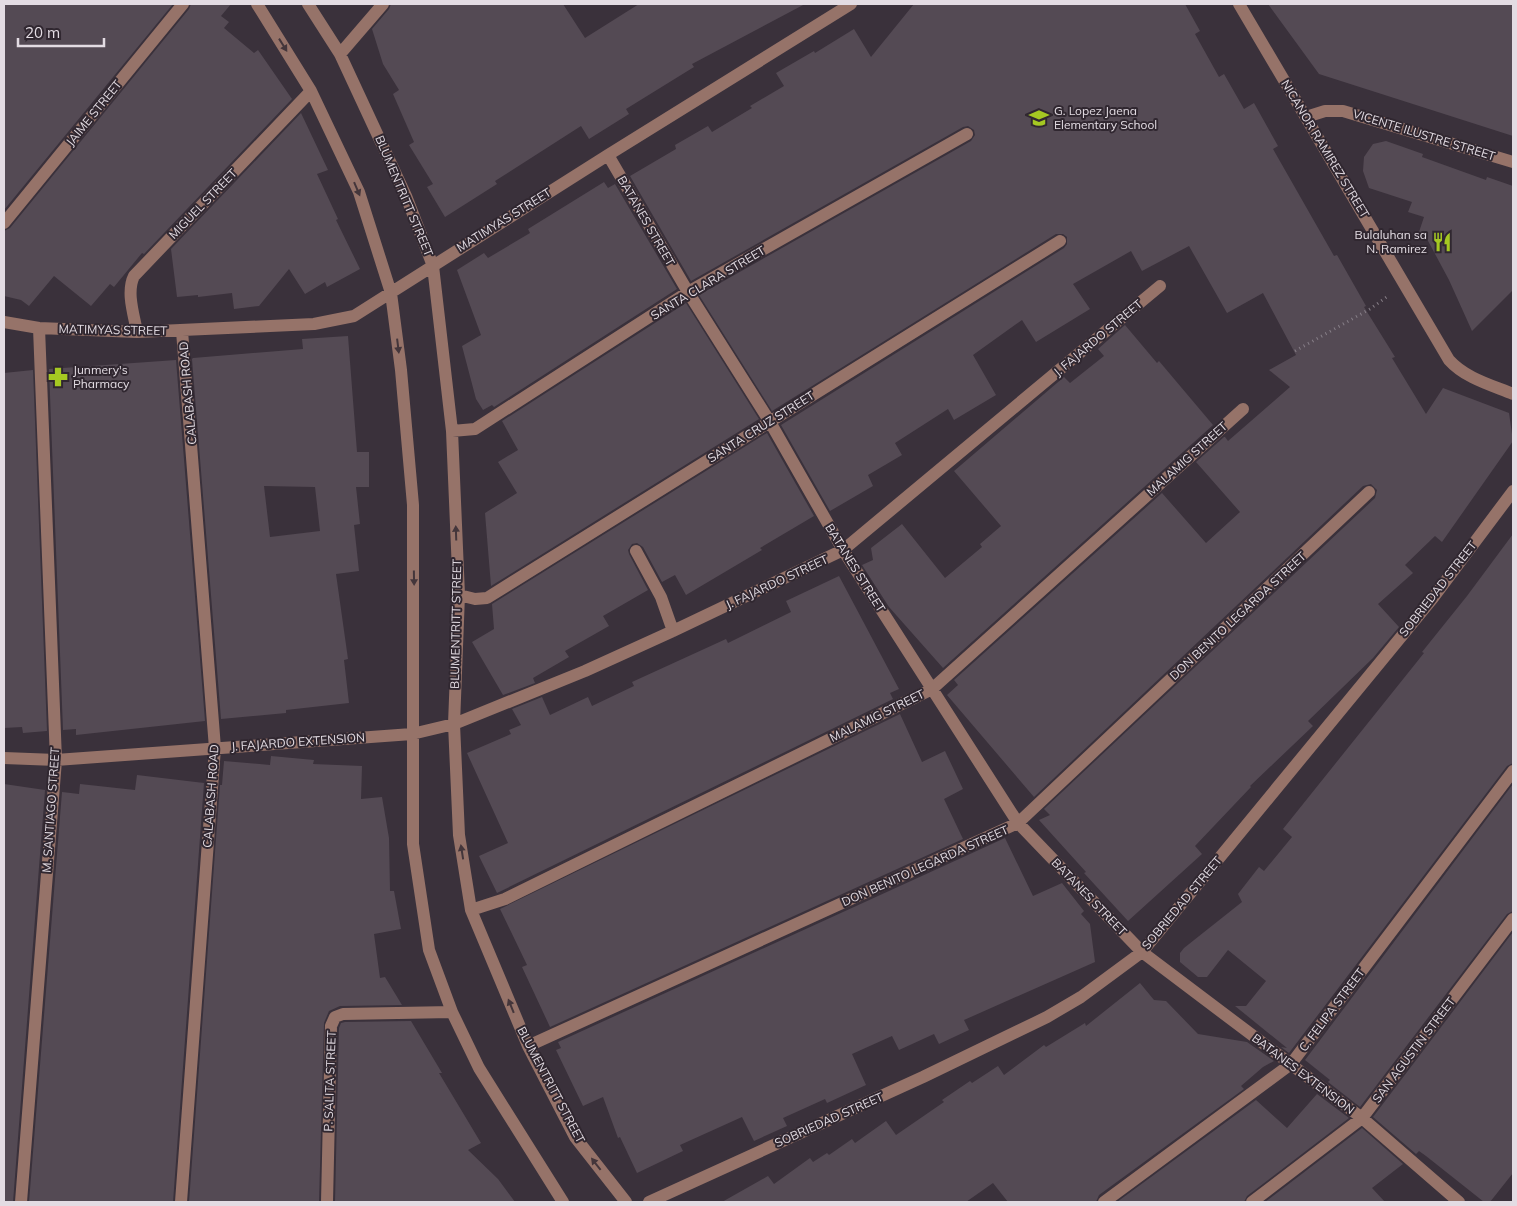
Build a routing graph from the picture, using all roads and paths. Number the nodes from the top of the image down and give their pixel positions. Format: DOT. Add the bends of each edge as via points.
graph roads {
  1 [pos="183,4"];
  2 [pos="257,4"];
  3 [pos="308,4"];
  4 [pos="383,4"];
  5 [pos="852,4"];
  6 [pos="1239,4"];
  7 [pos="340,54"];
  8 [pos="311,91"];
  9 [pos="1306,117"];
  10 [pos="967,134"];
  11 [pos="608,155"];
  12 [pos="1513,162"];
  13 [pos="4,223"];
  14 [pos="1060,241"];
  15 [pos="433,266"];
  16 [pos="1405,285"];
  17 [pos="1160,286"];
  18 [pos="688,292"];
  19 [pos="391,293"];
  20 [pos="4,322"];
  21 [pos="39,328"];
  22 [pos="182,331"];
  23 [pos="137,332"];
  24 [pos="1295,351"];
  25 [pos="1513,394"];
  26 [pos="1243,409"];
  27 [pos="770,422"];
  28 [pos="452,431"];
  29 [pos="1513,491"];
  30 [pos="1369,492"];
  31 [pos="843,550"];
  32 [pos="636,552"];
  33 [pos="459,595"];
  34 [pos="673,631"];
  35 [pos="932,689"];
  36 [pos="454,724"];
  37 [pos="412,734"];
  38 [pos="215,748"];
  39 [pos="4,758"];
  40 [pos="56,760"];
  41 [pos="1513,771"];
  42 [pos="1018,824"];
  43 [pos="471,910"];
  44 [pos="1513,919"];
  45 [pos="1142,952"];
  46 [pos="452,1012"];
  47 [pos="528,1046"];
  48 [pos="1290,1064"];
  49 [pos="1362,1118"];
  50 [pos="21,1202"];
  51 [pos="181,1202"];
  52 [pos="327,1202"];
  53 [pos="563,1202"];
  54 [pos="626,1202"];
  55 [pos="649,1202"];
  56 [pos="1104,1202"];
  57 [pos="1252,1202"];
  58 [pos="1459,1202"];
  1 -- 13 [label="street, JAIME STREET"];
  2 -- 8 [label="street, one-way"];
  3 -- 7 [label="street, BLUMENTRITT STREET"];
  4 -- 7 [label="street"];
  5 -- 11 [label="street, MATIMYAS STREET"];
  6 -- 9 [label="street, NICANOR RAMIREZ STREET"];
  7 -- 15 [label="street, BLUMENTRITT STREET" via="406,196"];
  8 -- 19 [label="street, one-way" via="359,192"];
  8 -- 23 [label="street, MIGUEL STREET" via="134,276 131,290"];
  9 -- 12 [label="street, VICENTE ILUSTRE STREET" via="1325,111 1343,111"];
  9 -- 16 [label="street, NICANOR RAMIREZ STREET"];
  10 -- 18 [label="street, SANTA CLARA STREET"];
  11 -- 15 [label="street, MATIMYAS STREET"];
  11 -- 18 [label="street, BATANES STREET"];
  14 -- 27 [label="street, SANTA CRUZ STREET"];
  15 -- 19 [label="street, MATIMYAS STREET"];
  15 -- 28 [label="street, BLUMENTRITT STREET"];
  16 -- 24 [label="path" via="1370,309"];
  16 -- 25 [label="street, NICANOR RAMIREZ STREET" via="1456,368"];
  17 -- 31 [label="street, J. FAJARDO STREET"];
  18 -- 27 [label="street, BATANES STREET"];
  18 -- 28 [label="street, SANTA CLARA STREET" via="475,429"];
  19 -- 22 [label="street, MATIMYAS STREET" via="354,316 314,324"];
  19 -- 37 [label="street, one-way" via="412,505"];
  20 -- 21 [label="street, MATIMYAS STREET"];
  21 -- 23 [label="street, MATIMYAS STREET"];
  21 -- 40 [label="street, M. SANTIAGO STREET"];
  22 -- 23 [label="street, MATIMYAS STREET"];
  22 -- 38 [label="street, CALABASH ROAD"];
  26 -- 35 [label="street, MALAMIG STREET"];
  27 -- 31 [label="street, BATANES STREET"];
  27 -- 33 [label="street, SANTA CRUZ STREET" via="487,598"];
  33 -- 28 [label="street, BLUMENTRITT STREET, one-way"];
  29 -- 45 [label="street, SOBRIEDAD STREET" via="1433,598"];
  30 -- 42 [label="street, DON BENITO LEGARDA STREET"];
  31 -- 34 [label="street, J. FAJARDO STREET"];
  31 -- 35 [label="street, BATANES STREET"];
  32 -- 34 [label="street" via="661,597"];
  33 -- 36 [label="street, BLUMENTRITT STREET"];
  34 -- 36 [label="street, J. FAJARDO STREET"];
  35 -- 42 [label="street, BATANES STREET"];
  35 -- 43 [label="street, MALAMIG STREET" via="505,899"];
  36 -- 37 [label="street, J. FAJARDO STREET"];
  43 -- 36 [label="street, BLUMENTRITT STREET, one-way" via="459,835"];
  37 -- 38 [label="street, J. FAJARDO EXTENSION"];
  37 -- 46 [label="street" via="413,844 429,950"];
  38 -- 40 [label="street, J. FAJARDO EXTENSION"];
  38 -- 51 [label="street, CALABASH ROAD"];
  39 -- 40 [label="street, J. FAJARDO EXTENSION"];
  40 -- 50 [label="street, M. SANTIAGO STREET"];
  41 -- 48 [label="street, C. FELIPA STREET"];
  42 -- 45 [label="street, BATANES STREET"];
  42 -- 47 [label="street, DON BENITO LEGARDA STREET"];
  47 -- 43 [label="street, BLUMENTRITT STREET, one-way"];
  44 -- 49 [label="street, SAN AGUSTIN STREET"];
  45 -- 48 [label="street, BATANES EXTENSION"];
  45 -- 55 [label="street, SOBRIEDAD STREET" via="1081,997 1047,1017"];
  46 -- 52 [label="street, P. SALITA STREET" via="343,1014 335,1017 331,1026"];
  46 -- 53 [label="street" via="479,1068"];
  54 -- 47 [label="street, BLUMENTRITT STREET, one-way" via="575,1137"];
  48 -- 49 [label="street, BATANES EXTENSION"];
  48 -- 56 [label="street, C. FELIPA STREET"];
  49 -- 57 [label="street, SAN AGUSTIN STREET"];
  49 -- 58 [label="street, BATANES EXTENSION"];
}
